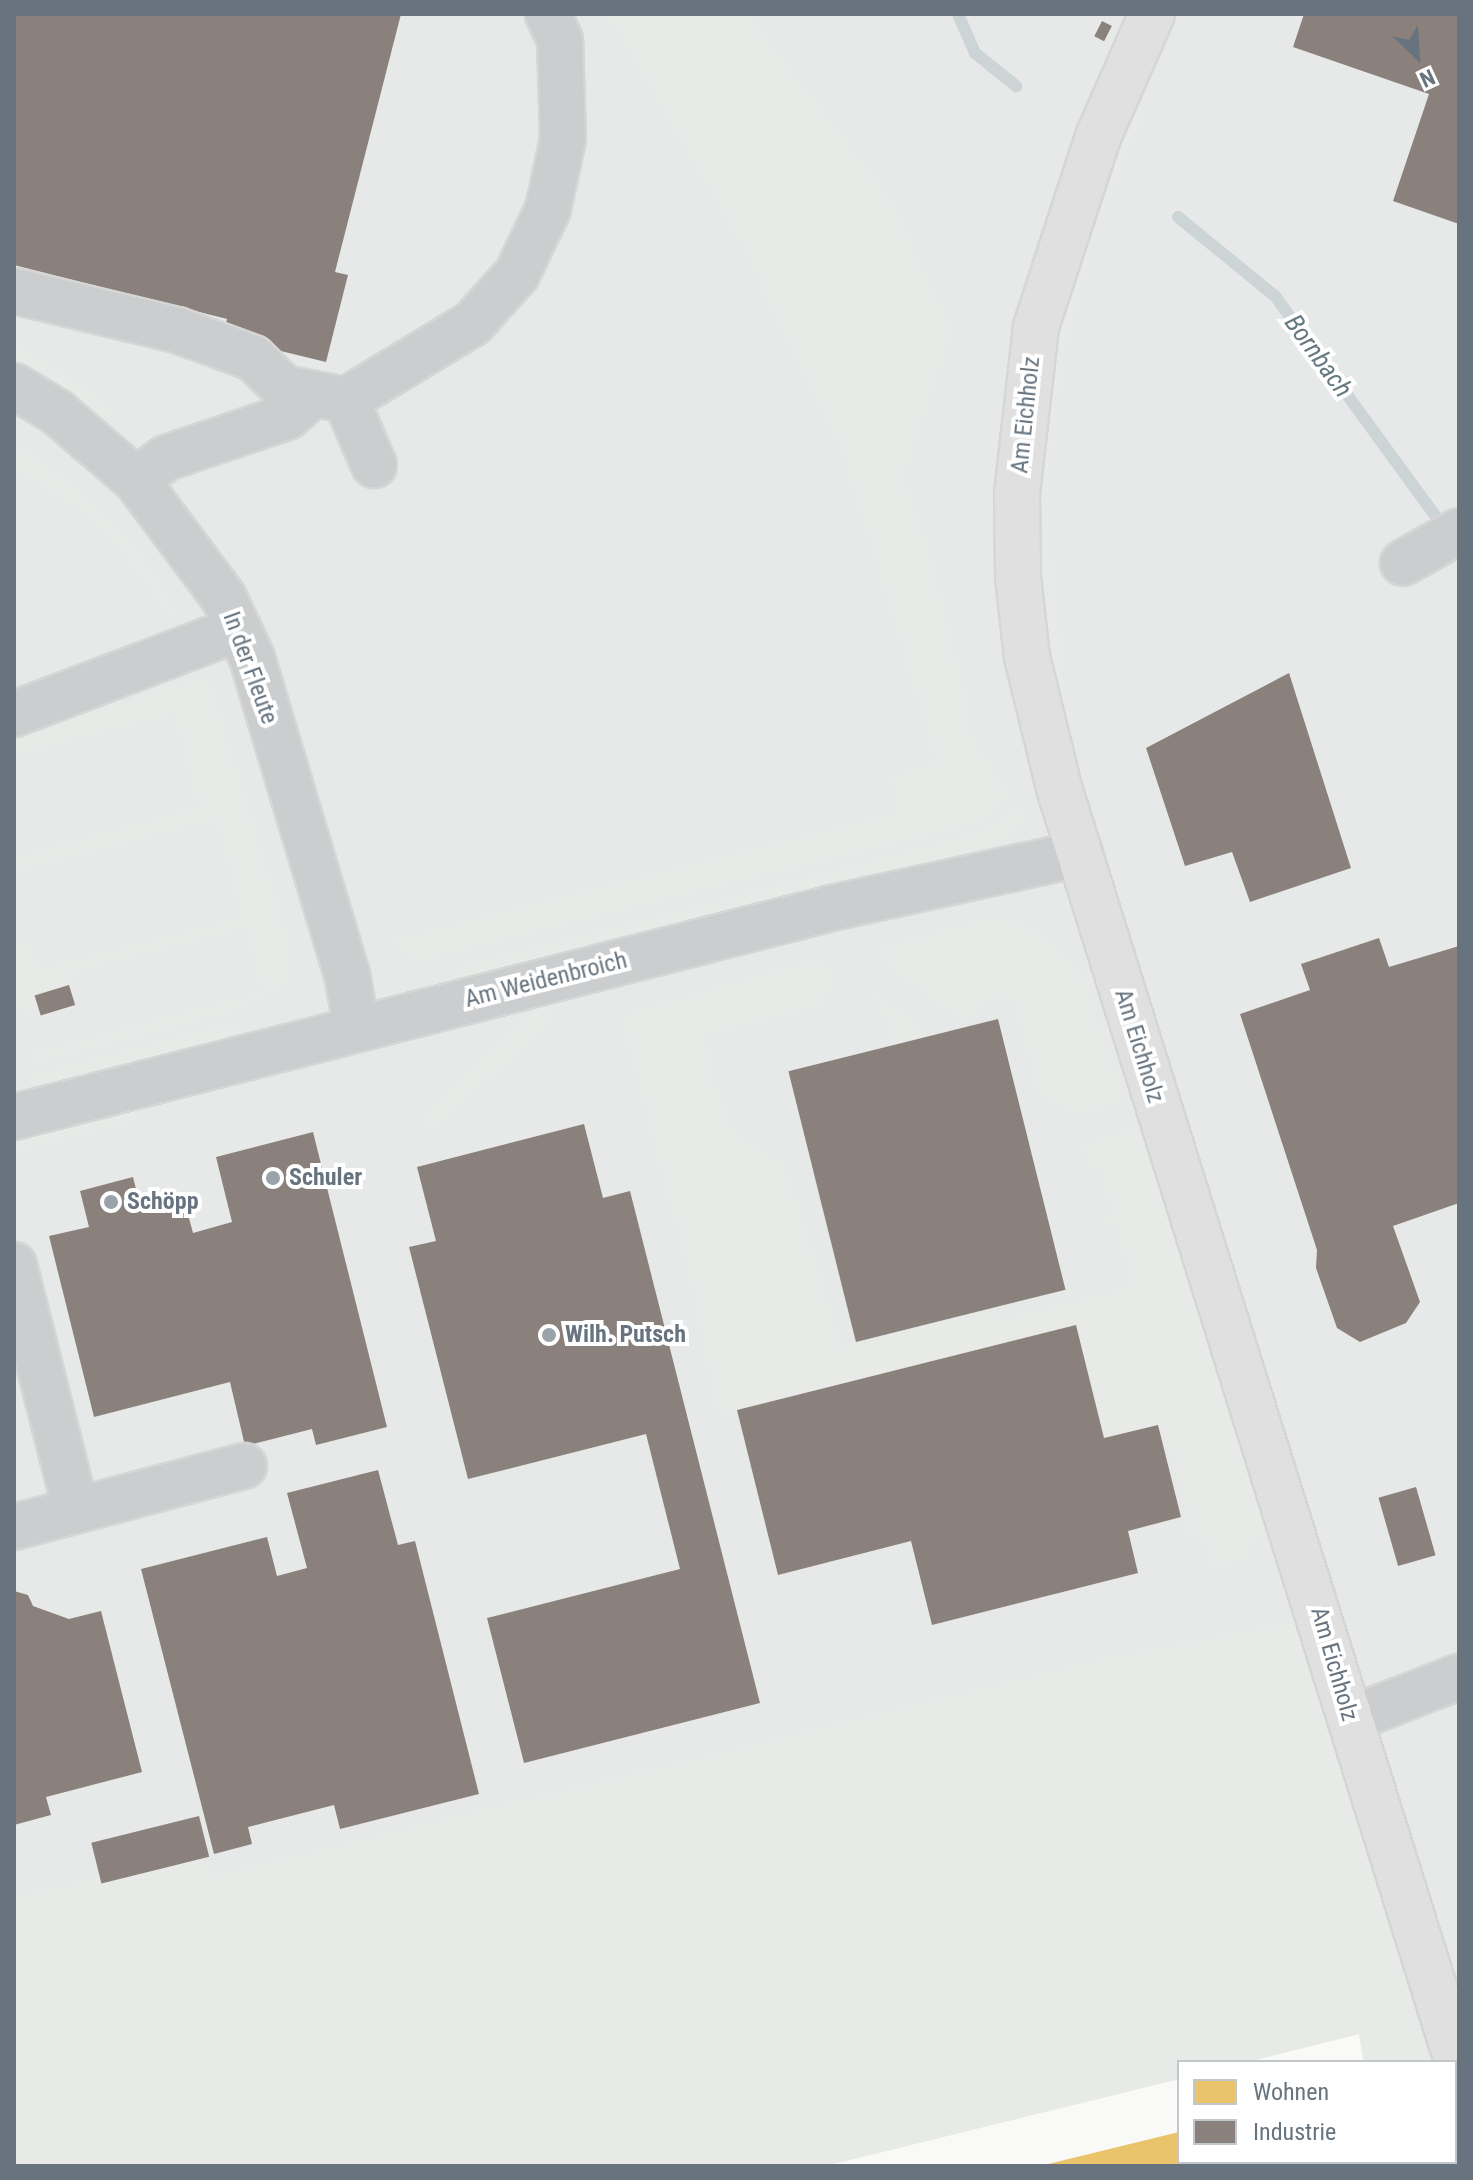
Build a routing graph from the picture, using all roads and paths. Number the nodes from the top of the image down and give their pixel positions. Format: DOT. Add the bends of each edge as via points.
graph roads {
  1 [pos="548,14"];
  2 [pos="1152,14"];
  3 [pos="14,291"];
  4 [pos="14,386"];
  5 [pos="313,395"];
  6 [pos="374,465"];
  7 [pos="126,471"];
  8 [pos="1459,531"];
  9 [pos="1403,563"];
  10 [pos="238,629"];
  11 [pos="14,714"];
  12 [pos="1080,854"];
  13 [pos="357,1029"];
  14 [pos="15,1114"];
  15 [pos="14,1265"];
  16 [pos="244,1466"];
  17 [pos="76,1510"];
  18 [pos="14,1527"];
  19 [pos="1459,1677"];
  20 [pos="1351,1719"];
  21 [pos="1457,2060"];
  1 -- 5 [label="street" via="560,40 563,139 548,209 517,274 473,323"];
  2 -- 12 [label="main road, Am Eichholz" via="1066,226 1036,327 1022,439 1018,577 1027,657"];
  3 -- 5 [label="street" via="177,330 253,358"];
  4 -- 7 [label="street, In der Fleute" via="57,412"];
  5 -- 6 [label="street"];
  5 -- 7 [label="street" via="148,439"];
  7 -- 10 [label="street, In der Fleute" via="197,558"];
  8 -- 9 [label="street"];
  10 -- 11 [label="street"];
  10 -- 13 [label="street, In der Fleute" via="252,658 347,974"];
  12 -- 13 [label="street, Am Weidenbroich" via="956,878"];
  12 -- 20 [label="main road, Am Eichholz"];
  13 -- 14 [label="street, Am Weidenbroich"];
  15 -- 17 [label="street"];
  16 -- 17 [label="street"];
  17 -- 18 [label="street"];
  19 -- 20 [label="street"];
  20 -- 21 [label="main road, Am Eichholz"];
}
